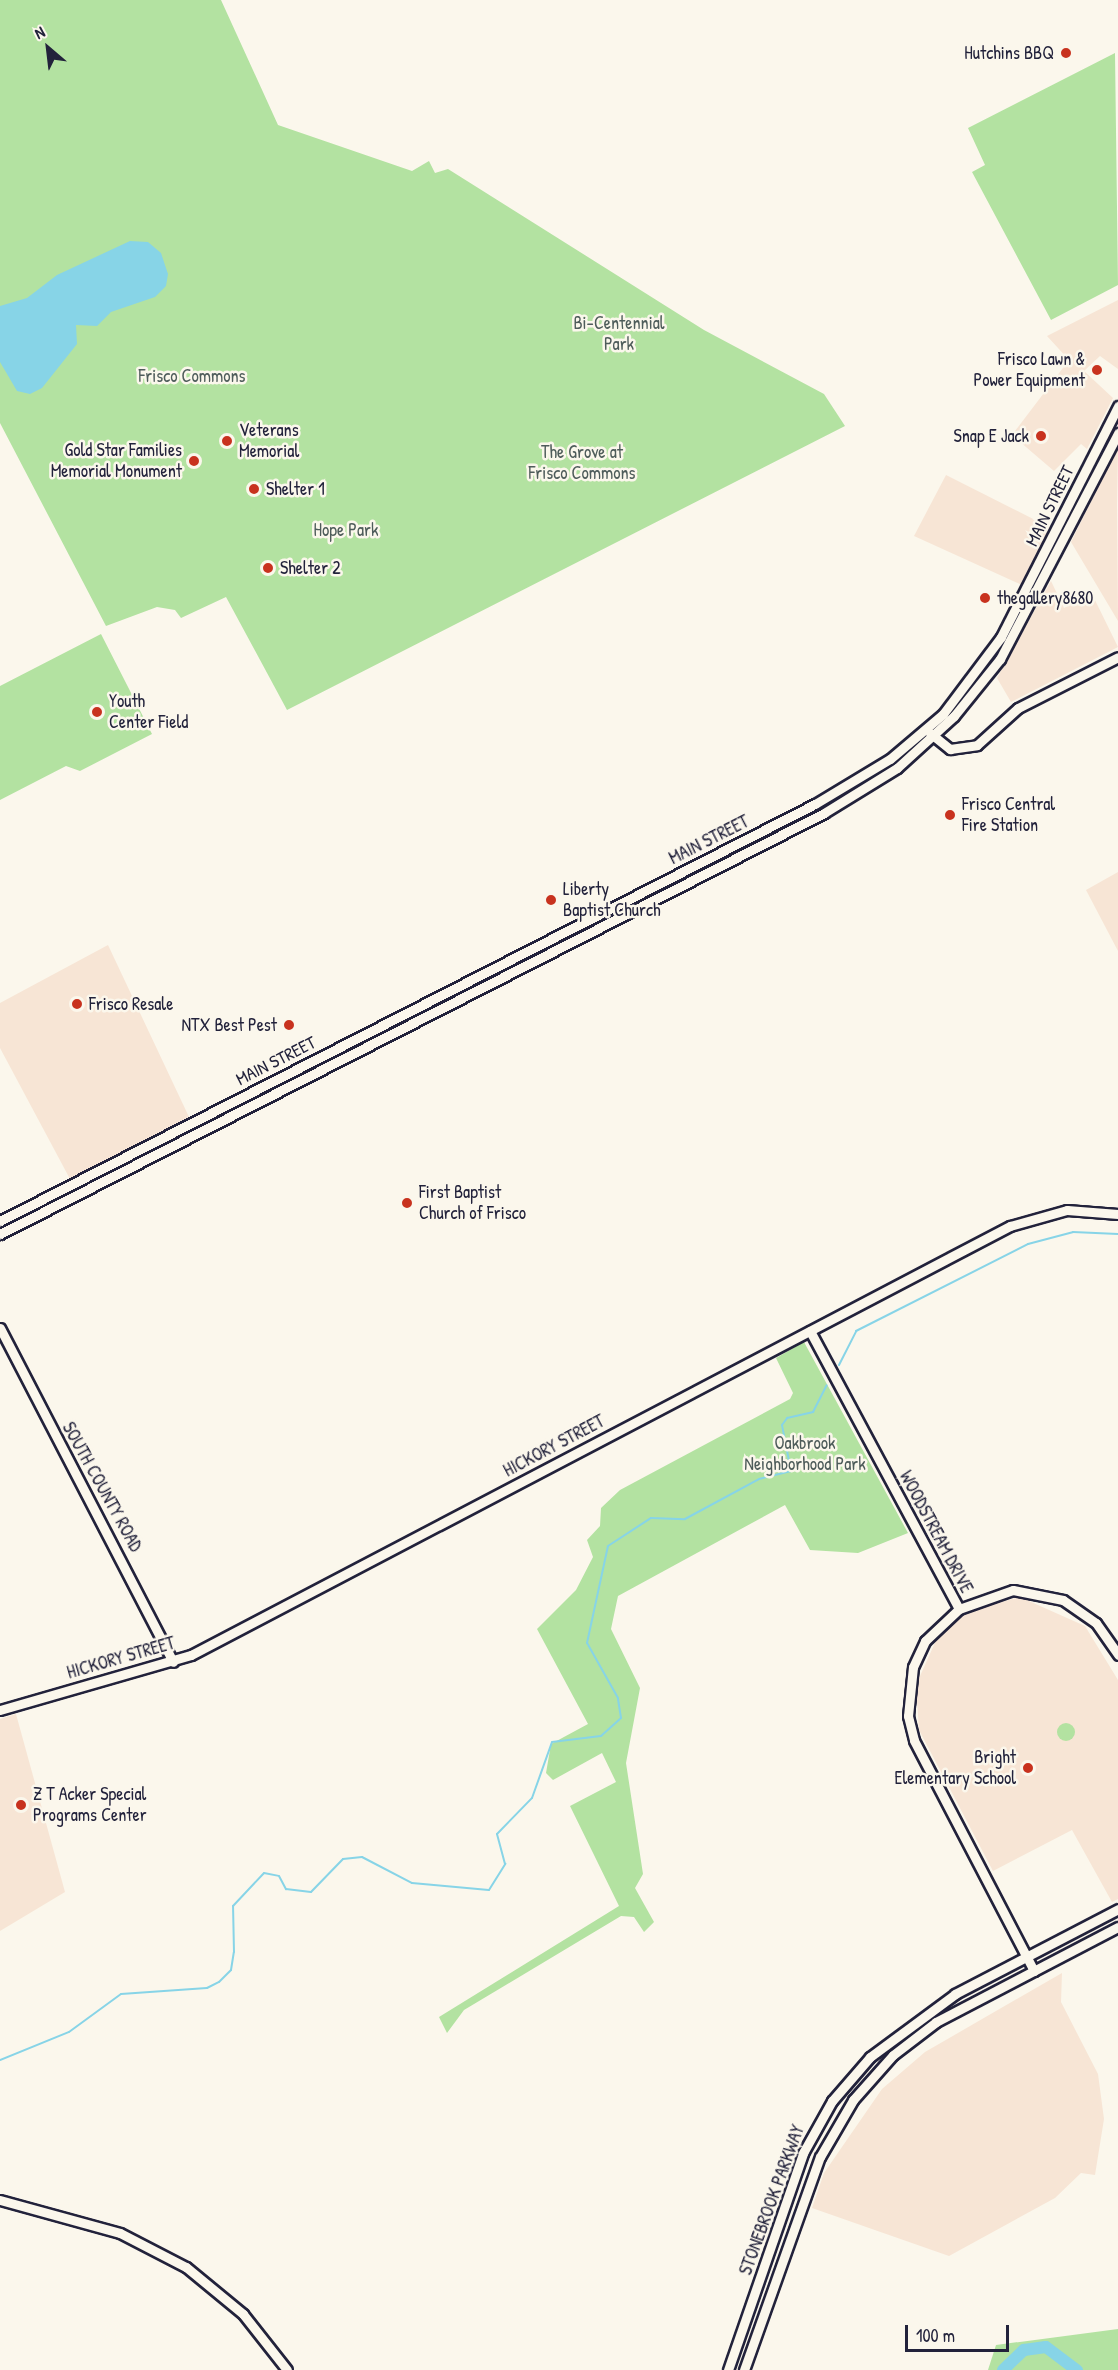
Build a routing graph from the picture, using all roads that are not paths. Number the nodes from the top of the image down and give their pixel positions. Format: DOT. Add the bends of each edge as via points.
graph roads {
  1 [pos="1118,405"];
  2 [pos="1118,433"];
  3 [pos="1118,657"];
  4 [pos="926,729"];
  5 [pos="934,736"];
  6 [pos="588,920"];
  7 [pos="593,932"];
  8 [pos="377,1029"];
  9 [pos="383,1039"];
  10 [pos="345,1045"];
  11 [pos="351,1055"];
  12 [pos="276,1080"];
  13 [pos="282,1090"];
  14 [pos="80,1180"];
  15 [pos="52,1208"];
  16 [pos="25,1209"];
  17 [pos="1118,1214"];
  18 [pos="30,1219"];
  19 [pos="0,1221"];
  20 [pos="0,1234"];
  21 [pos="0,1328"];
  22 [pos="810,1331"];
  23 [pos="958,1609"];
  24 [pos="1118,1655"];
  25 [pos="173,1662"];
  26 [pos="0,1710"];
  27 [pos="1118,1909"];
  28 [pos="1118,1927"];
  29 [pos="1027,1956"];
  30 [pos="1034,1971"];
  31 [pos="0,2200"];
  32 [pos="742,2332"];
  33 [pos="756,2338"];
  34 [pos="287,2370"];
  35 [pos="728,2370"];
  36 [pos="744,2370"];
  1 -- 4 [label="main road, MAIN STREET" via="1001,637 974,678"];
  2 -- 5 [label="main road, MAIN STREET" via="1022,624 981,687"];
  3 -- 5 [label="main road" via="1018,708 977,745 950,749"];
  4 -- 5 [label="main road"];
  4 -- 6 [label="main road, MAIN STREET" via="853,784"];
  5 -- 7 [label="main road, MAIN STREET" via="861,793"];
  6 -- 7 [label="main road"];
  6 -- 8 [label="main road, MAIN STREET"];
  7 -- 9 [label="main road, MAIN STREET"];
  8 -- 9 [label="main road"];
  8 -- 10 [label="main road, MAIN STREET"];
  9 -- 11 [label="main road, MAIN STREET"];
  10 -- 11 [label="main road"];
  10 -- 12 [label="main road, MAIN STREET"];
  11 -- 13 [label="main road, MAIN STREET"];
  12 -- 13 [label="main road"];
  12 -- 14 [label="main road, MAIN STREET"];
  13 -- 15 [label="main road, MAIN STREET"];
  14 -- 15 [label="main road" via="80,1187"];
  14 -- 16 [label="main road, MAIN STREET"];
  15 -- 18 [label="main road, MAIN STREET"];
  16 -- 18 [label="main road"];
  16 -- 19 [label="main road, MAIN STREET"];
  17 -- 22 [label="main road, HICKORY STREET" via="1067,1210 1029,1218"];
  18 -- 20 [label="main road, MAIN STREET"];
  21 -- 25 [label="main road, SOUTH COUNTY ROAD"];
  22 -- 23 [label="main road, WOODSTREAM DRIVE"];
  22 -- 25 [label="main road, HICKORY STREET"];
  23 -- 24 [label="main road" via="991,1593 1045,1593 1095,1623"];
  23 -- 29 [label="main road, WOODSTREAM DRIVE" via="925,1641 913,1667 908,1716 919,1751"];
  25 -- 26 [label="main road, HICKORY STREET"];
  27 -- 29 [label="main road, STONEBROOK PARKWAY"];
  28 -- 30 [label="main road, STONEBROOK PARKWAY"];
  29 -- 30 [label="main road, WOODSTREAM DRIVE"];
  29 -- 32 [label="main road, STONEBROOK PARKWAY" via="915,2019 870,2057 832,2101 803,2153"];
  30 -- 33 [label="main road, STONEBROOK PARKWAY" via="914,2037 854,2100 820,2157"];
  31 -- 34 [label="main road" via="120,2233 186,2266 243,2314"];
  32 -- 33 [label="main road"];
  32 -- 35 [label="main road, STONEBROOK PARKWAY"];
  33 -- 36 [label="main road, STONEBROOK PARKWAY"];
}
